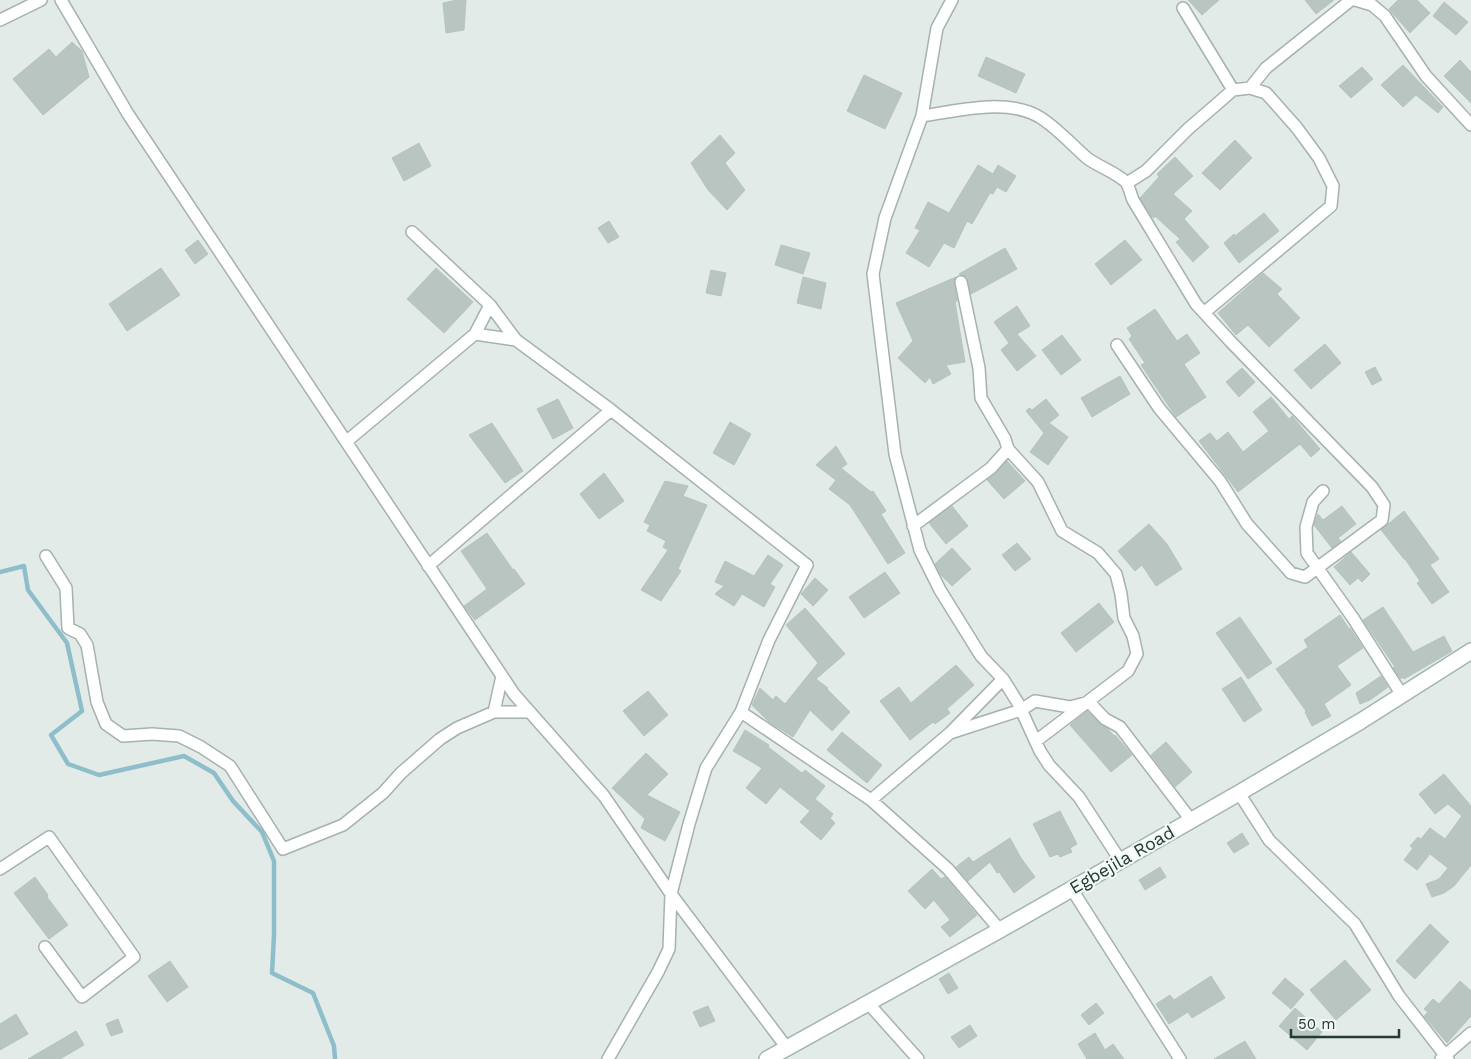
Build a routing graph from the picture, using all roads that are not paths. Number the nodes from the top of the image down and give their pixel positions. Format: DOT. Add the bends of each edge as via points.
graph roads {
  1 [pos="41,0"];
  2 [pos="61,0"];
  3 [pos="952,0"];
  4 [pos="1351,0"];
  5 [pos="1355,0"];
  6 [pos="1183,8"];
  7 [pos="0,20"];
  8 [pos="1250,88"];
  9 [pos="1233,90"];
  10 [pos="922,116"];
  11 [pos="1471,125"];
  12 [pos="1127,183"];
  13 [pos="412,232"];
  14 [pos="961,282"];
  15 [pos="490,305"];
  16 [pos="1205,312"];
  17 [pos="475,334"];
  18 [pos="516,340"];
  19 [pos="1117,344"];
  20 [pos="611,410"];
  21 [pos="347,441"];
  22 [pos="1008,449"];
  23 [pos="1323,491"];
  24 [pos="913,526"];
  25 [pos="46,556"];
  26 [pos="428,566"];
  27 [pos="1318,568"];
  28 [pos="1471,651"];
  29 [pos="502,676"];
  30 [pos="1003,679"];
  31 [pos="1402,695"];
  32 [pos="1089,702"];
  33 [pos="1021,710"];
  34 [pos="494,712"];
  35 [pos="530,712"];
  36 [pos="741,712"];
  37 [pos="950,733"];
  38 [pos="1036,741"];
  39 [pos="1239,793"];
  40 [pos="871,800"];
  41 [pos="1192,820"];
  42 [pos="1120,860"];
  43 [pos="0,869"];
  44 [pos="1071,888"];
  45 [pos="671,894"];
  46 [pos="1000,930"];
  47 [pos="45,947"];
  48 [pos="868,1003"];
  49 [pos="1471,1033"];
  50 [pos="787,1048"];
  51 [pos="1445,1058"];
  52 [pos="608,1059"];
  53 [pos="767,1059"];
  54 [pos="918,1059"];
  55 [pos="1180,1059"];
  1 -- 7 [label="street"];
  2 -- 21 [label="street" via="128,114"];
  3 -- 10 [label="street" via="937,28"];
  4 -- 8 [label="street" via="1266,68"];
  5 -- 11 [label="street" via="1372,5 1385,16 1426,76"];
  6 -- 9 [label="street"];
  8 -- 9 [label="street"];
  8 -- 16 [label="street" via="1266,93 1319,158 1333,186 1331,206"];
  9 -- 12 [label="street" via="1146,171"];
  10 -- 12 [label="street" via="1004,106 1028,112 1052,126 1087,158"];
  10 -- 24 [label="street" via="886,218 874,274 895,454"];
  12 -- 16 [label="street" via="1146,222 1190,294"];
  13 -- 15 [label="street"];
  14 -- 22 [label="street" via="982,398"];
  15 -- 17 [label="street"];
  15 -- 18 [label="street"];
  16 -- 27 [label="street" via="1372,487 1384,505 1382,520"];
  17 -- 18 [label="street"];
  17 -- 21 [label="street"];
  18 -- 20 [label="street"];
  19 -- 27 [label="street" via="1159,408 1220,481 1247,524 1269,551 1291,573 1305,577"];
  20 -- 26 [label="street"];
  20 -- 36 [label="street" via="807,565 769,640"];
  21 -- 26 [label="street"];
  22 -- 24 [label="street" via="991,468"];
  22 -- 32 [label="street" via="1038,482 1062,530 1098,553 1116,574 1124,618 1137,654 1128,671"];
  23 -- 27 [label="street" via="1314,502 1306,527 1307,553"];
  24 -- 30 [label="street" via="920,550 940,590 978,651"];
  25 -- 34 [label="street" via="66,588 68,628 80,634 86,645 97,702 106,724 123,736 179,736 201,746 230,766 283,849 343,825 383,794 440,738"];
  26 -- 29 [label="street"];
  27 -- 31 [label="street"];
  28 -- 31 [label="street, Egbejila Road"];
  29 -- 34 [label="street"];
  29 -- 35 [label="street"];
  30 -- 33 [label="street"];
  30 -- 37 [label="street"];
  31 -- 39 [label="street, Egbejila Road"];
  32 -- 33 [label="street" via="1070,707 1035,701"];
  32 -- 38 [label="street"];
  32 -- 41 [label="street" via="1105,720 1120,727"];
  33 -- 37 [label="street"];
  33 -- 38 [label="street"];
  34 -- 35 [label="street"];
  35 -- 45 [label="street" via="604,796"];
  36 -- 40 [label="street"];
  36 -- 45 [label="street" via="706,768"];
  37 -- 40 [label="street"];
  38 -- 42 [label="street" via="1050,765 1079,797"];
  39 -- 41 [label="street, Egbejila Road"];
  39 -- 51 [label="street" via="1269,840 1355,924 1399,996"];
  40 -- 46 [label="street" via="948,869"];
  41 -- 42 [label="street, Egbejila Road"];
  42 -- 44 [label="street, Egbejila Road"];
  43 -- 47 [label="street" via="49,837 134,957 82,997"];
  44 -- 46 [label="street, Egbejila Road"];
  44 -- 55 [label="street"];
  45 -- 50 [label="street"];
  45 -- 52 [label="street" via="669,949"];
  46 -- 48 [label="street, Egbejila Road"];
  48 -- 50 [label="street, Egbejila Road"];
  48 -- 54 [label="street"];
  49 -- 51 [label="street"];
  50 -- 53 [label="street, Egbejila Road"];
}
